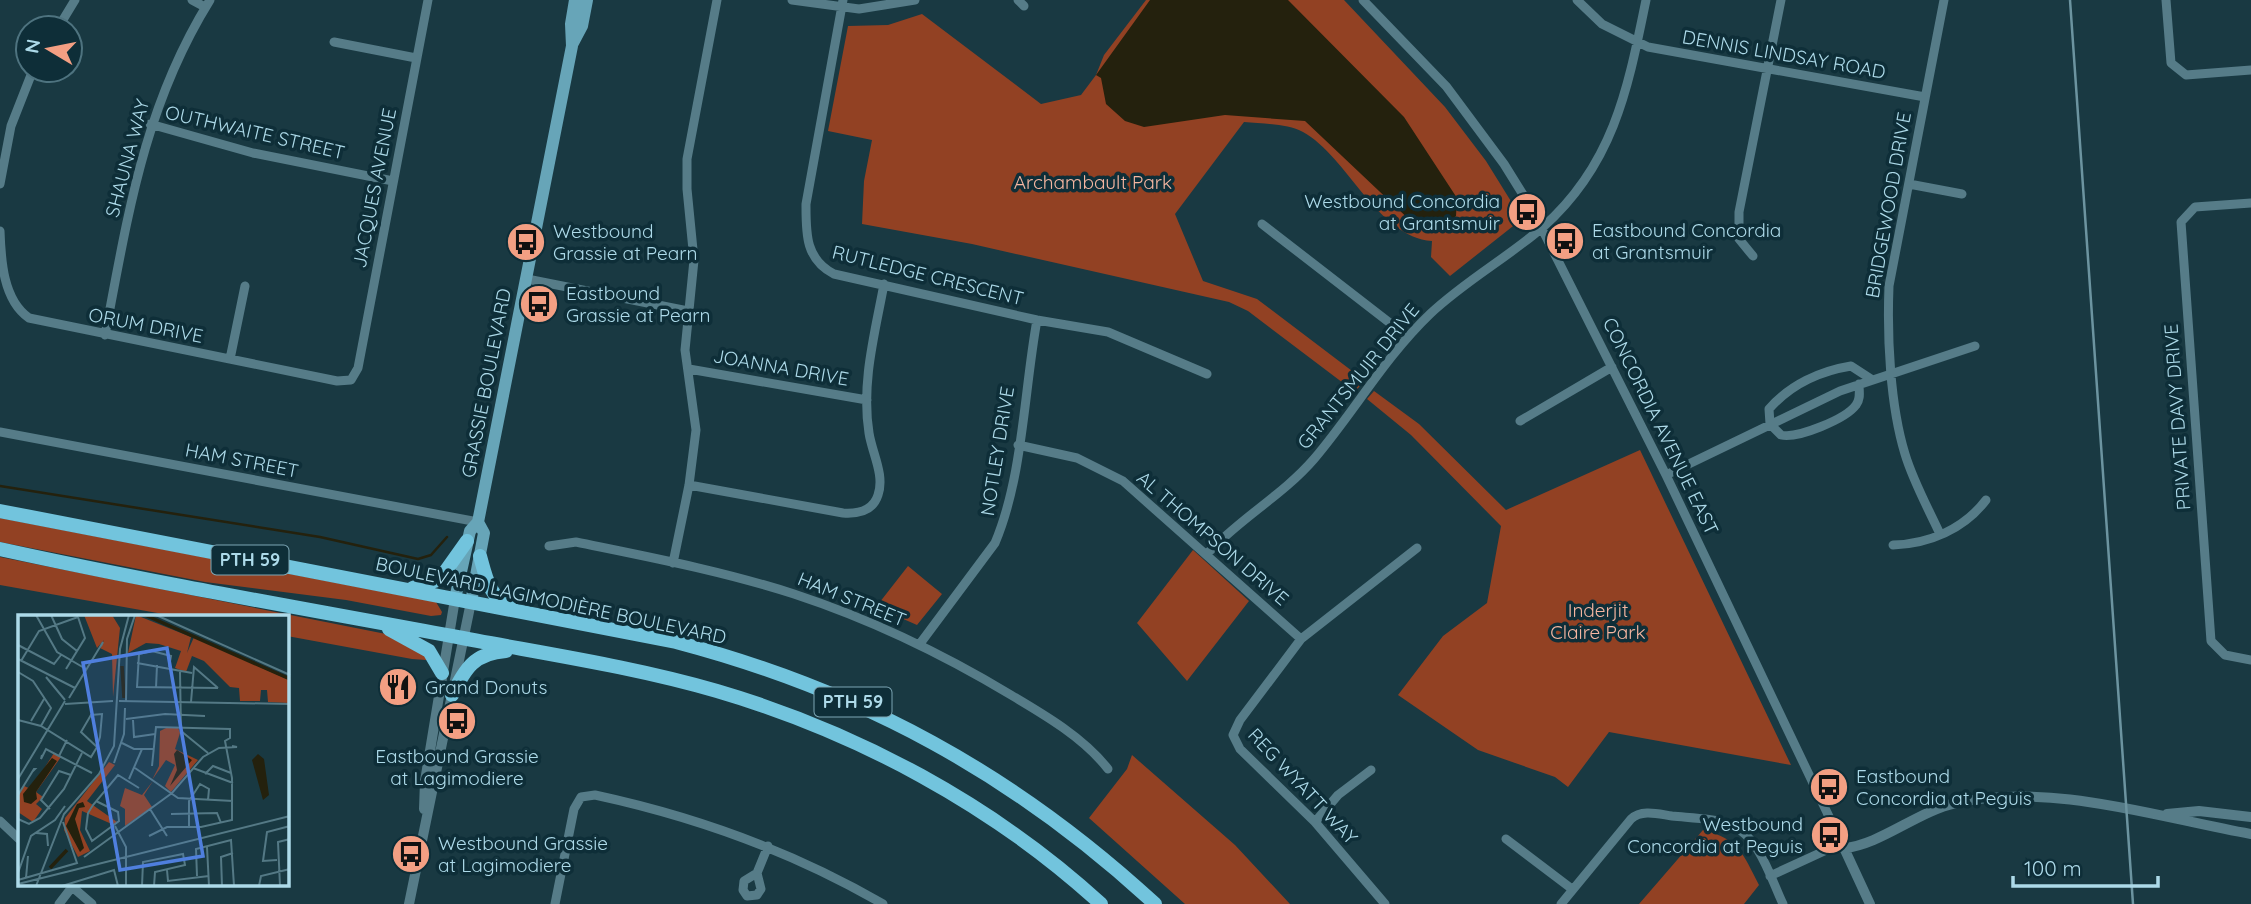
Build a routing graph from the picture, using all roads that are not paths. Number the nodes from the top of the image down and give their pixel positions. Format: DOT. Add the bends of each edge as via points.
graph roads {
  1 [pos="192,0"];
  2 [pos="428,0"];
  3 [pos="575,0"];
  4 [pos="587,0"];
  5 [pos="717,0"];
  6 [pos="792,0"];
  7 [pos="915,0"];
  8 [pos="1363,0"];
  9 [pos="1577,0"];
  10 [pos="1646,0"];
  11 [pos="1781,0"];
  12 [pos="1944,0"];
  13 [pos="2166,0"];
  14 [pos="207,4"];
  15 [pos="842,4"];
  16 [pos="334,42"];
  17 [pos="1637,42"];
  18 [pos="572,46"];
  19 [pos="416,58"];
  20 [pos="1767,70"];
  21 [pos="2251,70"];
  22 [pos="28,84"];
  23 [pos="1925,97"];
  24 [pos="150,124"];
  25 [pos="393,181"];
  26 [pos="0,184"];
  27 [pos="1909,184"];
  28 [pos="1962,194"];
  29 [pos="2251,203"];
  30 [pos="1262,224"];
  31 [pos="1542,227"];
  32 [pos="0,231"];
  33 [pos="1753,256"];
  34 [pos="527,279"];
  35 [pos="884,284"];
  36 [pos="245,286"];
  37 [pos="688,311"];
  38 [pos="1037,320"];
  39 [pos="105,335"];
  40 [pos="1408,337"];
  41 [pos="1975,346"];
  42 [pos="230,359"];
  43 [pos="1612,367"];
  44 [pos="689,369"];
  45 [pos="1893,372"];
  46 [pos="1207,374"];
  47 [pos="1871,379"];
  48 [pos="351,380"];
  49 [pos="1859,384"];
  50 [pos="867,400"];
  51 [pos="1520,421"];
  52 [pos="1770,424"];
  53 [pos="0,432"];
  54 [pos="1018,446"];
  55 [pos="1666,475"];
  56 [pos="689,485"];
  57 [pos="1986,500"];
  58 [pos="0,511"];
  59 [pos="478,522"];
  60 [pos="1940,534"];
  61 [pos="467,541"];
  62 [pos="1893,545"];
  63 [pos="549,546"];
  64 [pos="1417,548"];
  65 [pos="0,550"];
  66 [pos="1207,554"];
  67 [pos="480,556"];
  68 [pos="673,562"];
  69 [pos="401,589"];
  70 [pos="455,599"];
  71 [pos="471,602"];
  72 [pos="539,615"];
  73 [pos="369,620"];
  74 [pos="449,636"];
  75 [pos="464,639"];
  76 [pos="1301,639"];
  77 [pos="919,645"];
  78 [pos="527,651"];
  79 [pos="2251,660"];
  80 [pos="442,673"];
  81 [pos="452,695"];
  82 [pos="1108,769"];
  83 [pos="1371,770"];
  84 [pos="2155,815"];
  85 [pos="2251,817"];
  86 [pos="0,821"];
  87 [pos="424,822"];
  88 [pos="1315,822"];
  89 [pos="2251,834"];
  90 [pos="18,838"];
  91 [pos="1506,839"];
  92 [pos="768,846"];
  93 [pos="1844,848"];
  94 [pos="757,873"];
  95 [pos="1770,876"];
  96 [pos="71,886"];
  97 [pos="1572,889"];
  98 [pos="60,904"];
  99 [pos="92,904"];
  100 [pos="409,904"];
  101 [pos="555,904"];
  102 [pos="883,904"];
  103 [pos="1101,904"];
  104 [pos="1155,904"];
  105 [pos="1385,904"];
  106 [pos="1561,904"];
  107 [pos="1783,904"];
  108 [pos="1870,904"];
  1 -- 14 [label="street"];
  2 -- 19 [label="street, JACQUES AVENUE"];
  3 -- 18 [label="main road, GRASSIE BOULEVARD"];
  4 -- 18 [label="main road, GRASSIE BOULEVARD"];
  5 -- 37 [label="street" via="687,159 694,260"];
  6 -- 15 [label="street"];
  7 -- 15 [label="street" via="876,8"];
  8 -- 31 [label="street, CONCORDIA AVENUE EAST" via="1446,86 1504,164"];
  9 -- 17 [label="street, DENNIS LINDSAY ROAD" via="1602,24"];
  10 -- 17 [label="street, GRANTSMUIR DRIVE"];
  11 -- 20 [label="street"];
  12 -- 23 [label="street, BRIDGEWOOD DRIVE"];
  13 -- 21 [label="street" via="2171,63 2186,75"];
  14 -- 24 [label="street, SHAUNA WAY"];
  15 -- 35 [label="street, RUTLEDGE CRESCENT" via="808,178 806,228 819,267"];
  16 -- 19 [label="street"];
  17 -- 20 [label="street, DENNIS LINDSAY ROAD"];
  17 -- 31 [label="street, GRANTSMUIR DRIVE" via="1624,103 1609,139 1577,192"];
  18 -- 34 [label="main road, GRASSIE BOULEVARD"];
  19 -- 25 [label="street, JACQUES AVENUE"];
  20 -- 23 [label="street, DENNIS LINDSAY ROAD"];
  20 -- 33 [label="street" via="1739,212 1740,239"];
  22 -- 26 [label="street" via="11,126"];
  23 -- 27 [label="street, BRIDGEWOOD DRIVE"];
  24 -- 25 [label="street, OUTHWAITE STREET" via="253,153"];
  24 -- 39 [label="street, SHAUNA WAY"];
  25 -- 48 [label="street, JACQUES AVENUE" via="358,368"];
  27 -- 28 [label="street"];
  27 -- 45 [label="street, BRIDGEWOOD DRIVE" via="1889,286 1887,325"];
  29 -- 79 [label="street, PRIVATE DAVY DRIVE" via="2195,207 2180,222 2211,641 2225,655"];
  30 -- 40 [label="street"];
  31 -- 40 [label="street, GRANTSMUIR DRIVE" via="1472,277"];
  31 -- 43 [label="street, CONCORDIA AVENUE EAST"];
  32 -- 39 [label="street, ORUM DRIVE" via="9,291 20,311 41,322"];
  34 -- 37 [label="street"];
  34 -- 59 [label="main road, GRASSIE BOULEVARD"];
  35 -- 38 [label="street, RUTLEDGE CRESCENT"];
  35 -- 50 [label="street" via="869,362"];
  36 -- 42 [label="street"];
  37 -- 44 [label="street" via="685,350"];
  38 -- 46 [label="street, RUTLEDGE CRESCENT" via="1108,332"];
  38 -- 54 [label="street, NOTLEY DRIVE"];
  39 -- 42 [label="street, ORUM DRIVE"];
  40 -- 66 [label="street, GRANTSMUIR DRIVE" via="1314,459"];
  41 -- 45 [label="street"];
  42 -- 48 [label="street, ORUM DRIVE"];
  43 -- 51 [label="street"];
  43 -- 55 [label="street, CONCORDIA AVENUE EAST"];
  44 -- 50 [label="street, JOANNA DRIVE"];
  44 -- 56 [label="street" via="696,430"];
  45 -- 47 [label="street"];
  45 -- 60 [label="street, BRIDGEWOOD DRIVE" via="1896,423"];
  47 -- 49 [label="street"];
  47 -- 52 [label="street" via="1851,366 1830,369 1784,393 1769,409"];
  49 -- 52 [label="street"];
  49 -- 52 [label="street" via="1859,398 1852,410 1800,435 1781,435"];
  50 -- 56 [label="street" via="869,434 880,478 878,498 865,511 843,513"];
  52 -- 55 [label="street"];
  53 -- 59 [label="street, HAM STREET"];
  54 -- 66 [label="street, AL THOMPSON DRIVE" via="1077,458 1110,474"];
  54 -- 77 [label="street, NOTLEY DRIVE" via="995,543"];
  55 -- 93 [label="street, CONCORDIA AVENUE EAST"];
  56 -- 68 [label="street"];
  57 -- 60 [label="street" via="1972,518"];
  58 -- 69 [label="main road, BOULEVARD LAGIMODIÈRE BOULEVARD / PTH 59"];
  59 -- 61 [label="main road, GRASSIE BOULEVARD"];
  59 -- 67 [label="main road, GRASSIE BOULEVARD" via="484,533"];
  60 -- 62 [label="street" via="1920,544"];
  61 -- 69 [label="main road" via="436,582"];
  61 -- 70 [label="main road, GRASSIE BOULEVARD"];
  63 -- 68 [label="street, HAM STREET" via="576,542"];
  64 -- 76 [label="street, REG WYATT WAY"];
  65 -- 73 [label="main road, PTH 59"];
  66 -- 76 [label="street, AL THOMPSON DRIVE"];
  67 -- 71 [label="main road, GRASSIE BOULEVARD"];
  67 -- 72 [label="main road" via="497,600"];
  68 -- 77 [label="street, HAM STREET" via="793,594"];
  69 -- 70 [label="main road, BOULEVARD LAGIMODIÈRE BOULEVARD / PTH 59"];
  70 -- 71 [label="main road, BOULEVARD LAGIMODIÈRE BOULEVARD / PTH 59"];
  70 -- 74 [label="street, GRASSIE BOULEVARD"];
  71 -- 72 [label="main road, BOULEVARD LAGIMODIÈRE BOULEVARD / PTH 59"];
  71 -- 75 [label="street, GRASSIE BOULEVARD"];
  72 -- 104 [label="main road, BOULEVARD LAGIMODIÈRE BOULEVARD / PTH 59" via="713,652 856,703 932,740 1027,799 1111,863"];
  73 -- 74 [label="main road, PTH 59"];
  73 -- 80 [label="main road" via="423,647"];
  74 -- 75 [label="main road, PTH 59"];
  74 -- 80 [label="street, GRASSIE BOULEVARD"];
  75 -- 78 [label="main road, PTH 59"];
  75 -- 81 [label="street, GRASSIE BOULEVARD"];
  76 -- 88 [label="street, REG WYATT WAY" via="1233,735 1240,749"];
  77 -- 82 [label="street, HAM STREET" via="1033,708 1097,755"];
  78 -- 81 [label="main road" via="484,654 466,668"];
  78 -- 103 [label="main road, PTH 59" via="718,691 827,731 957,796 1043,856"];
  80 -- 87 [label="street, GRASSIE BOULEVARD" via="425,782"];
  81 -- 87 [label="street, GRASSIE BOULEVARD"];
  83 -- 88 [label="street" via="1338,795"];
  84 -- 85 [label="street" via="2199,811"];
  84 -- 89 [label="street"];
  84 -- 93 [label="street" via="2064,800 1988,798 1920,815 1856,847"];
  86 -- 90 [label="street"];
  87 -- 100 [label="street, GRASSIE BOULEVARD"];
  88 -- 105 [label="street, REG WYATT WAY"];
  91 -- 97 [label="street"];
  92 -- 94 [label="street"];
  92 -- 101 [label="street" via="678,815 587,795 574,809"];
  92 -- 102 [label="street"];
  93 -- 95 [label="street" via="1833,847"];
  93 -- 108 [label="street, CONCORDIA AVENUE EAST"];
  95 -- 97 [label="street" via="1744,833 1731,825 1640,813"];
  95 -- 107 [label="street"];
  96 -- 98 [label="street"];
  96 -- 99 [label="street"];
  97 -- 106 [label="street"];
}
